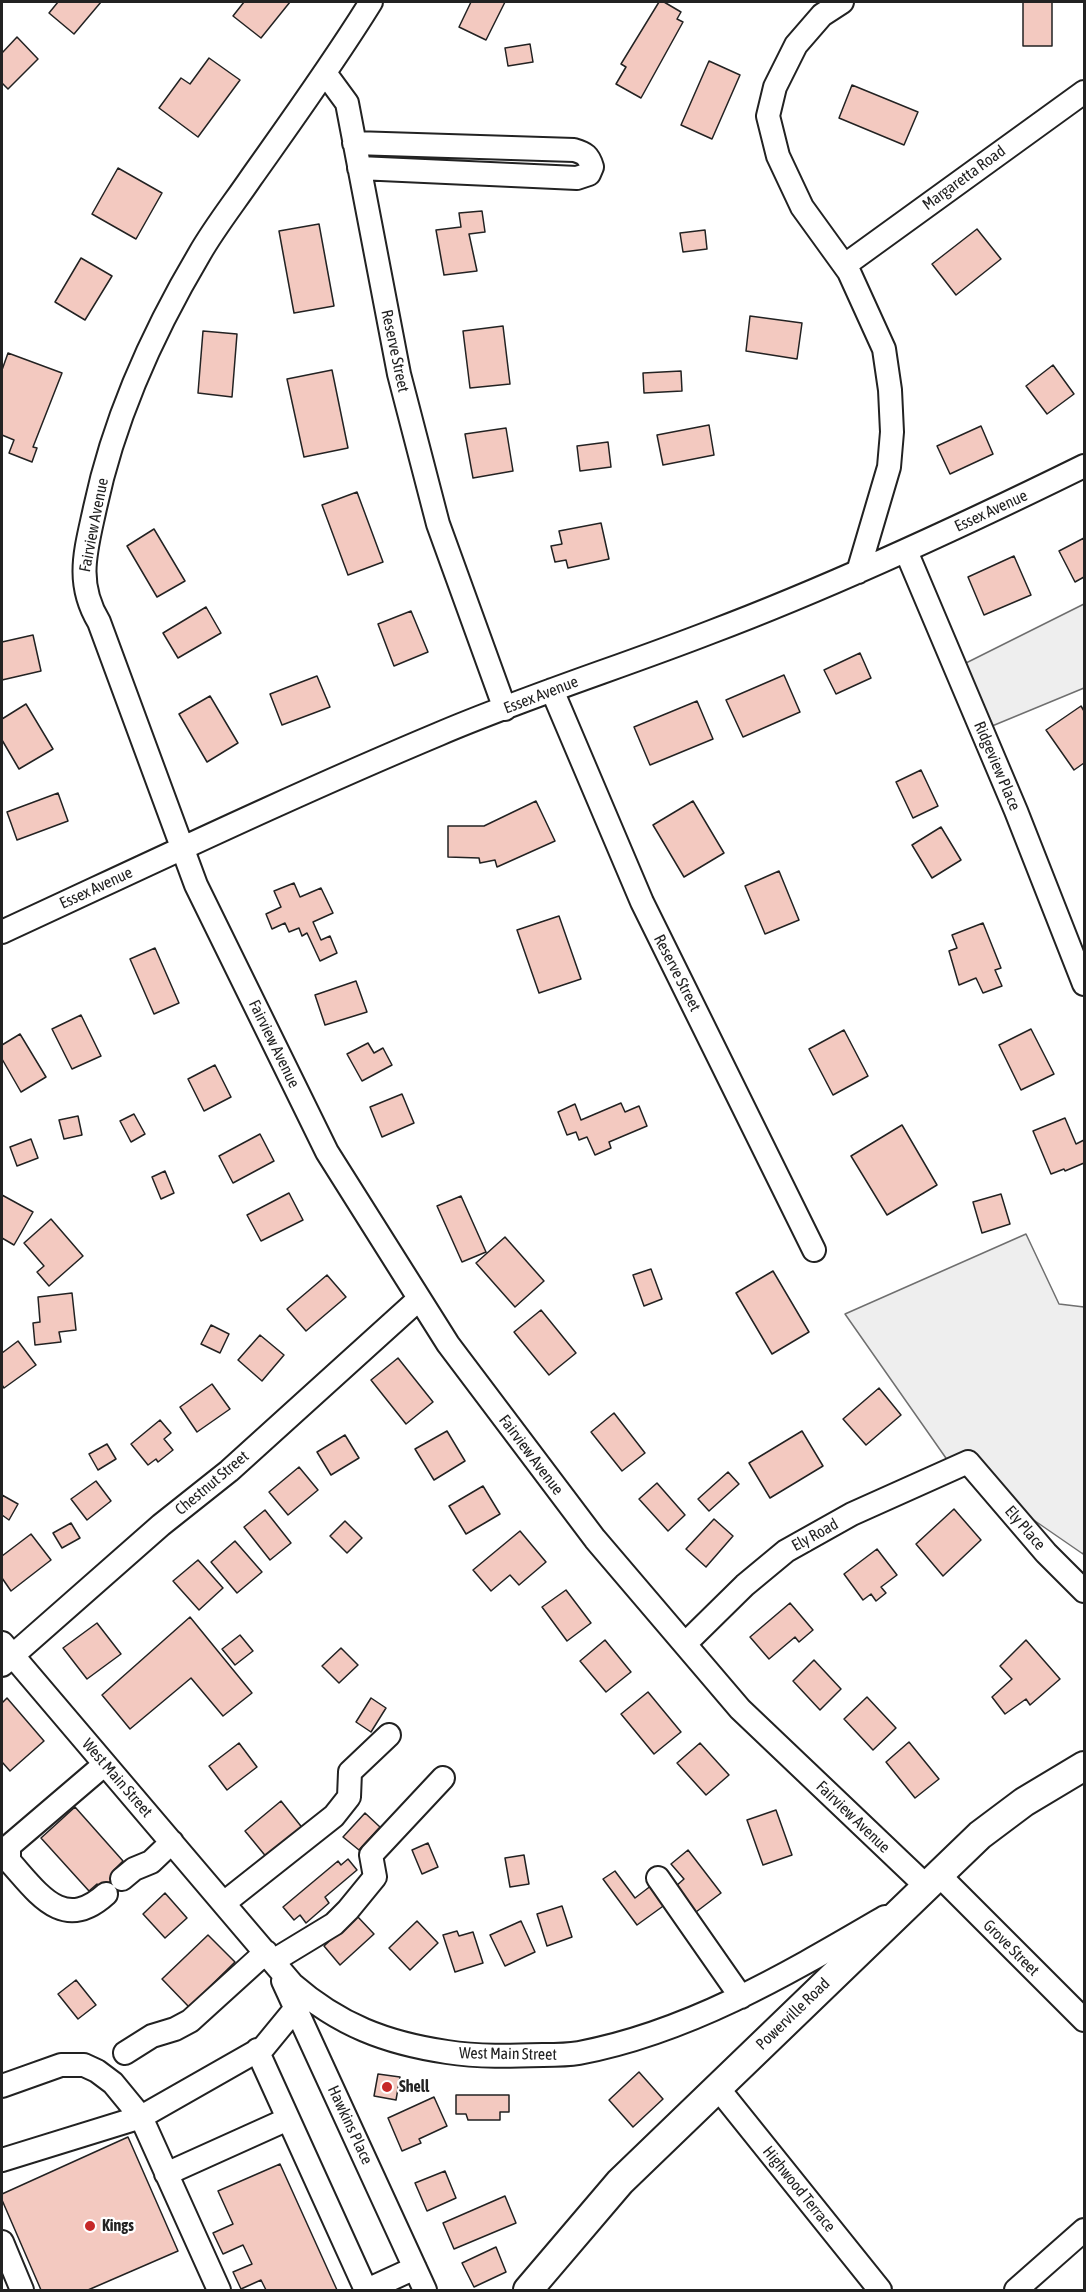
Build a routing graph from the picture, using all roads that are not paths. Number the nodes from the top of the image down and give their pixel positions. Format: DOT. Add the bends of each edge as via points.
graph roads {
  1 [pos="371,2"];
  2 [pos="843,2"];
  3 [pos="325,73"];
  4 [pos="1084,92"];
  5 [pos="354,143"];
  6 [pos="359,168"];
  7 [pos="845,265"];
  8 [pos="1084,466"];
  9 [pos="906,550"];
  10 [pos="858,572"];
  11 [pos="552,690"];
  12 [pos="505,709"];
  13 [pos="182,848"];
  14 [pos="2,932"];
  15 [pos="1084,984"];
  16 [pos="814,1250"];
  17 [pos="419,1299"];
  18 [pos="968,1462"];
  19 [pos="1084,1591"];
  20 [pos="685,1644"];
  21 [pos="5,1654"];
  22 [pos="389,1735"];
  23 [pos="105,1764"];
  24 [pos="1084,1766"];
  25 [pos="443,1778"];
  26 [pos="172,1842"];
  27 [pos="657,1878"];
  28 [pos="932,1880"];
  29 [pos="224,1903"];
  30 [pos="904,1906"];
  31 [pos="270,1956"];
  32 [pos="741,1996"];
  33 [pos="296,2008"];
  34 [pos="1084,2020"];
  35 [pos="257,2050"];
  36 [pos="125,2053"];
  37 [pos="2,2086"];
  38 [pos="717,2087"];
  39 [pos="141,2117"];
  40 [pos="288,2119"];
  41 [pos="2,2160"];
  42 [pos="166,2174"];
  43 [pos="1084,2230"];
  44 [pos="2,2242"];
  45 [pos="415,2268"];
  46 [pos="22,2290"];
  47 [pos="219,2290"];
  48 [pos="366,2290"];
  49 [pos="425,2290"];
  50 [pos="528,2290"];
  51 [pos="880,2290"];
  52 [pos="1016,2290"];
  1 -- 3 [label="street"];
  2 -- 7 [label="street" via="822,15 796,45 776,87 768,116 778,156 802,207"];
  3 -- 5 [label="street, Reserve Street" via="347,103"];
  3 -- 13 [label="street, Fairview Avenue" via="201,251 167,311 138,372 115,436 88,543 84,569 86,597 99,622"];
  4 -- 7 [label="street, Margaretta Road"];
  5 -- 6 [label="street, Reserve Street"];
  5 -- 6 [label="street" via="574,150 590,158 592,167 588,174 577,178"];
  6 -- 12 [label="street, Reserve Street" via="399,374 438,524"];
  7 -- 10 [label="street" via="884,349 892,432 889,467"];
  8 -- 9 [label="street, Essex Avenue"];
  9 -- 10 [label="street, Essex Avenue"];
  9 -- 15 [label="street, Ridgeview Place"];
  10 -- 11 [label="street, Essex Avenue" via="712,632"];
  11 -- 12 [label="street, Essex Avenue"];
  11 -- 16 [label="street, Reserve Street" via="642,902"];
  12 -- 13 [label="street, Essex Avenue" via="441,733"];
  13 -- 14 [label="street, Essex Avenue"];
  13 -- 17 [label="street, Fairview Avenue" via="196,885 327,1152"];
  17 -- 20 [label="street, Fairview Avenue" via="448,1344 595,1539"];
  17 -- 21 [label="street, Chestnut Street" via="229,1471"];
  18 -- 19 [label="street, Ely Place"];
  18 -- 20 [label="street, Ely Road" via="852,1514 786,1551"];
  20 -- 28 [label="street, Fairview Avenue" via="740,1709"];
  21 -- 23 [label="street, West Main Street"];
  22 -- 29 [label="street" via="350,1772 349,1797 334,1816"];
  23 -- 26 [label="street, West Main Street"];
  23 -- 26 [label="street" via="9,1846 9,1862 45,1900 66,1910 86,1909"];
  24 -- 28 [label="main road, Powerville Road" via="1024,1802 980,1835"];
  25 -- 31 [label="street" via="371,1855 375,1877 348,1910 334,1924"];
  26 -- 29 [label="street, West Main Street"];
  27 -- 32 [label="street"];
  28 -- 30 [label="main road, Powerville Road"];
  28 -- 34 [label="street, Grove Street"];
  29 -- 31 [label="street, West Main Street"];
  30 -- 32 [label="street, West Main Street" via="777,1980"];
  30 -- 38 [label="main road, Powerville Road"];
  31 -- 32 [label="street, West Main Street" via="292,1984 332,2015 382,2038 462,2054 577,2054 651,2033"];
  31 -- 33 [label="street, Hawkins Place"];
  31 -- 36 [label="street" via="190,2021 152,2036"];
  33 -- 35 [label="street" via="264,2047"];
  33 -- 45 [label="street, Hawkins Place"];
  35 -- 39 [label="street"];
  35 -- 40 [label="street"];
  37 -- 39 [label="street" via="61,2065 84,2065 113,2083"];
  38 -- 50 [label="main road, Powerville Road" via="620,2182"];
  38 -- 51 [label="street, Highwood Terrace"];
  39 -- 41 [label="street"];
  39 -- 42 [label="street"];
  40 -- 42 [label="street"];
  40 -- 48 [label="street"];
  42 -- 47 [label="street"];
  43 -- 52 [label="street"];
  44 -- 46 [label="street"];
  45 -- 48 [label="street"];
  45 -- 49 [label="street, Hawkins Place"];
}
